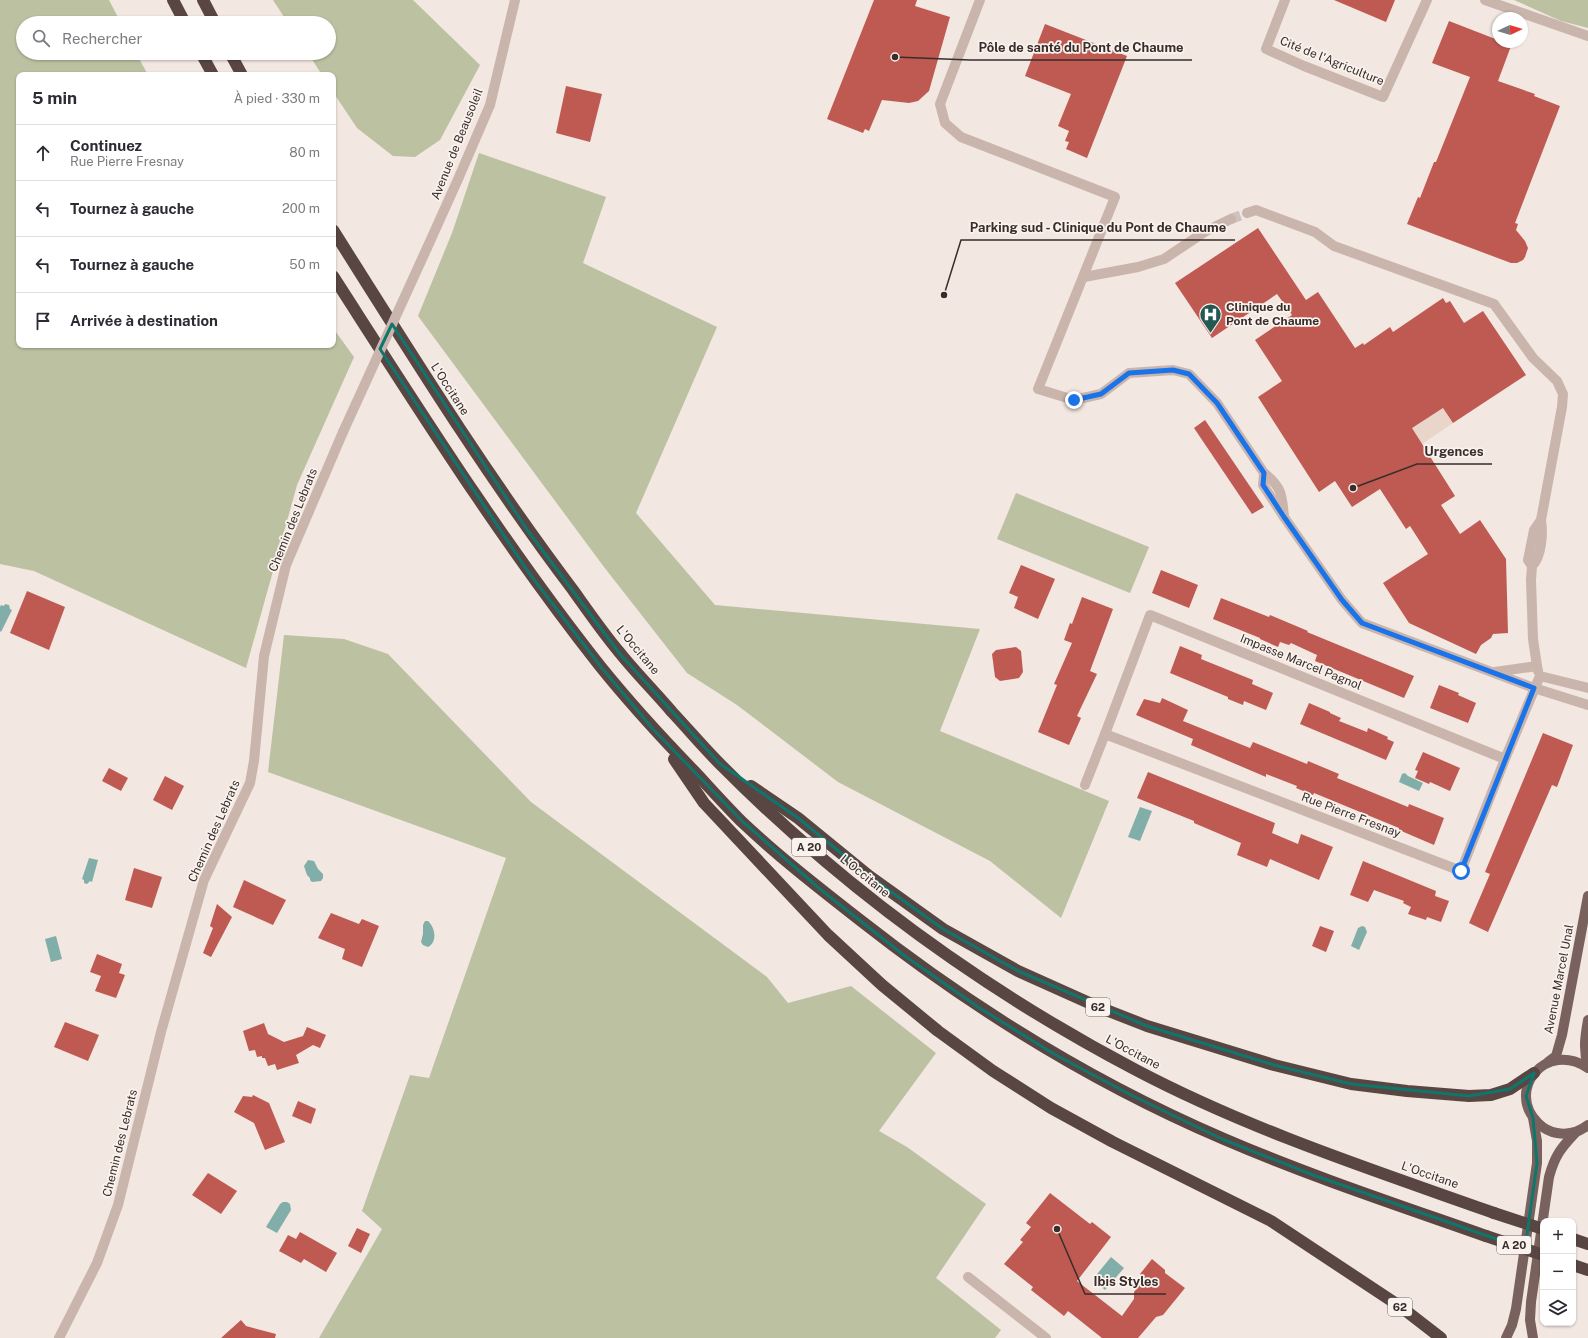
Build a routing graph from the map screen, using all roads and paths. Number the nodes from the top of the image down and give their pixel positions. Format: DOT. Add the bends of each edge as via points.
graph roads {
  1 [pos="173,0"];
  2 [pos="203,0"];
  3 [pos="515,0"];
  4 [pos="980,0"];
  5 [pos="1285,0"];
  6 [pos="1427,0"];
  7 [pos="1485,0"];
  8 [pos="181,16"];
  9 [pos="211,16"];
  10 [pos="1588,36"];
  11 [pos="205,60"];
  12 [pos="234,60"];
  13 [pos="211,72"];
  14 [pos="240,72"];
  15 [pos="1247,213"];
  16 [pos="1232,219"];
  17 [pos="336,235"];
  18 [pos="427,248"];
  19 [pos="1084,277"];
  20 [pos="336,281"];
  21 [pos="1537,666"];
  22 [pos="1519,668"];
  23 [pos="1493,673"];
  24 [pos="1540,676"];
  25 [pos="1520,681"];
  26 [pos="1534,688"];
  27 [pos="1588,688"];
  28 [pos="1588,705"];
  29 [pos="653,729"];
  30 [pos="1105,734"];
  31 [pos="1504,759"];
  32 [pos="719,763"];
  33 [pos="1085,785"];
  34 [pos="1588,896"];
  35 [pos="1588,1020"];
  36 [pos="1548,1062"];
  37 [pos="1588,1067"];
  38 [pos="1534,1073"];
  39 [pos="1533,1118"];
  40 [pos="1588,1125"];
  41 [pos="1576,1132"];
  42 [pos="1540,1228"];
  43 [pos="1576,1240"];
  44 [pos="1588,1244"];
  45 [pos="1540,1254"];
  46 [pos="968,1277"];
  47 [pos="59,1338"];
  48 [pos="1046,1338"];
  49 [pos="1441,1338"];
  50 [pos="1506,1338"];
  51 [pos="1533,1338"];
  1 -- 8 [label="highway"];
  2 -- 9 [label="highway"];
  3 -- 18 [label="street, Avenue de Beausoleil" via="490,105"];
  4 -- 19 [label="street" via="940,104 945,123 961,137 1115,197"];
  5 -- 6 [label="street, Cité de l'Agriculture" via="1266,49 1383,97"];
  7 -- 10 [label="street"];
  11 -- 13 [label="highway"];
  12 -- 14 [label="highway"];
  15 -- 21 [label="street" via="1256,210 1315,232 1334,246 1494,304 1533,358 1557,381 1563,394 1562,407 1541,520 1543,532 1537,562 1532,566 1531,576 1533,639"];
  16 -- 19 [label="street" via="1206,231 1164,259 1138,267"];
  17 -- 32 [label="highway, L'Occitane / A 20" via="449,414 528,531 620,654"];
  18 -- 47 [label="street, Chemin des Lebrats, bridge" via="286,565 264,656 250,783 204,880 161,1032 118,1205 97,1263"];
  19 -- 23 [label="street" via="1038,389 1074,400 1101,394 1129,373 1173,370 1189,374 1217,403 1264,473 1263,485 1284,517 1342,600 1362,623"];
  20 -- 29 [label="highway, A 20" via="525,567 601,667"];
  21 -- 22 [label="street"];
  21 -- 24 [label="street"];
  22 -- 23 [label="street"];
  22 -- 25 [label="street"];
  23 -- 25 [label="street"];
  24 -- 26 [label="street, Rue Pierre Fresnay"];
  24 -- 27 [label="street"];
  25 -- 26 [label="street"];
  26 -- 28 [label="street"];
  26 -- 31 [label="street, Rue Pierre Fresnay"];
  29 -- 45 [label="highway, A 20, bridge" via="742,821 820,889 905,956 978,1007 1054,1054 1222,1139 1313,1175"];
  29 -- 49 [label="highway, 62" via="704,803 828,935 882,985 938,1031 993,1071 1051,1108 1271,1221 1401,1307"];
  30 -- 31 [label="street, Rue Pierre Fresnay" via="1461,871"];
  30 -- 31 [label="street, Impasse Marcel Pagnol" via="1150,614"];
  30 -- 33 [label="street"];
  32 -- 38 [label="highway, 62" via="798,818 869,876 943,929 1018,971 1147,1026 1274,1065 1351,1084 1407,1091 1469,1096 1491,1095 1510,1089"];
  32 -- 42 [label="highway, L'Occitane / A 20, bridge" via="840,875 938,951 1025,1008 1136,1070 1198,1101 1325,1153"];
  34 -- 36 [label="main road, Avenue Marcel Unal" via="1562,1035 1556,1056"];
  35 -- 37 [label="main road" via="1584,1044"];
  36 -- 37 [label="main road" via="1570,1059"];
  36 -- 38 [label="main road"];
  38 -- 39 [label="main road" via="1528,1084 1526,1096"];
  39 -- 41 [label="main road" via="1552,1132"];
  39 -- 50 [label="main road" via="1537,1163 1516,1309"];
  40 -- 41 [label="main road"];
  41 -- 51 [label="main road" via="1554,1161 1549,1177 1530,1320"];
  43 -- 44 [label="highway"];
  46 -- 48 [label="street"];
}
